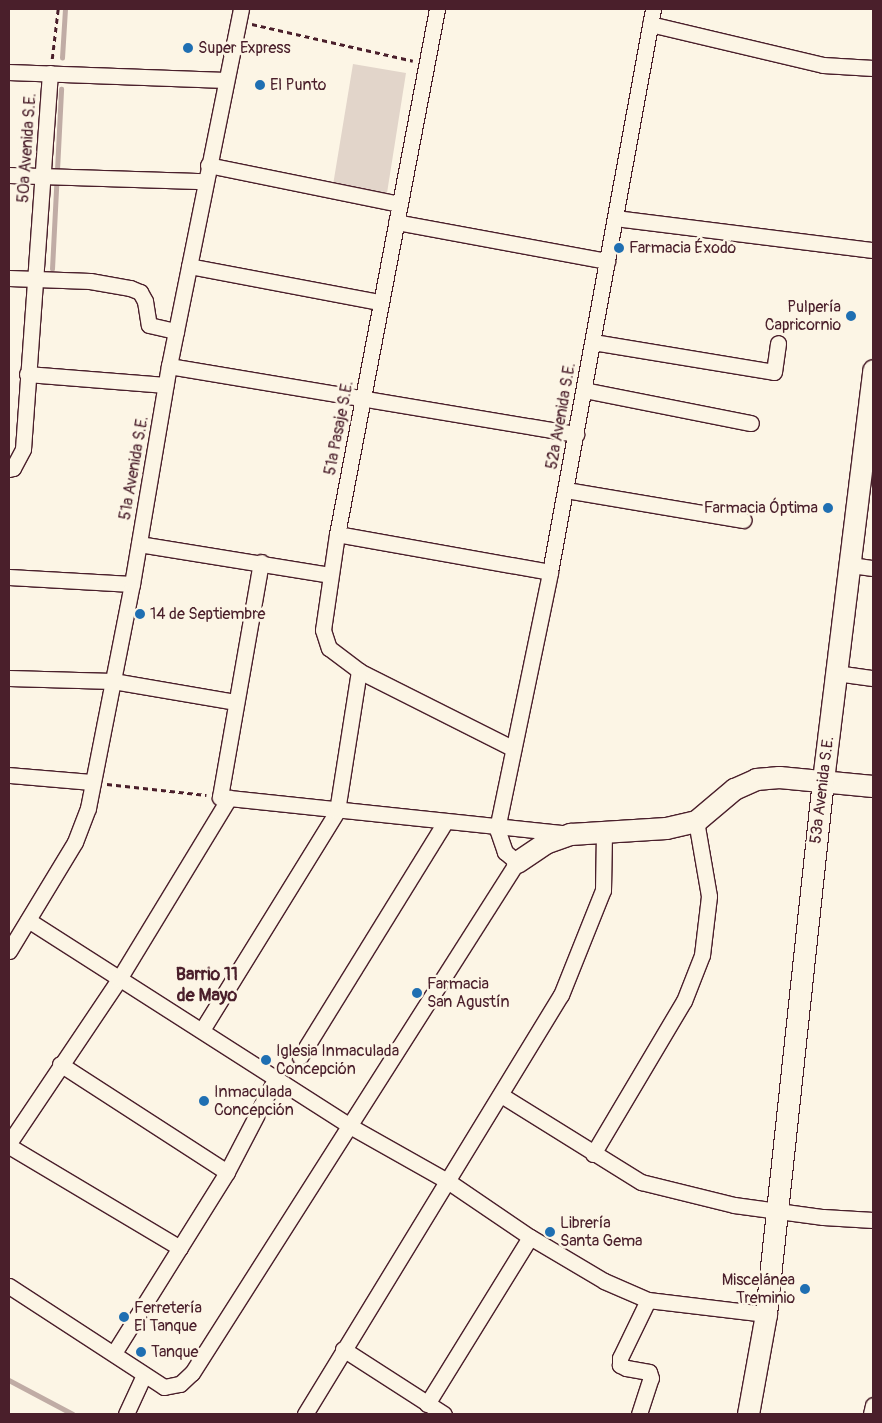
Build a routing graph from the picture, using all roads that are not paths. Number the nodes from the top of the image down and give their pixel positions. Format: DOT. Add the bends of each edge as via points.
graph roads {
  1 [pos="437,9"];
  2 [pos="653,9"];
  3 [pos="240,15"];
  4 [pos="650,24"];
  5 [pos="873,68"];
  6 [pos="9,72"];
  7 [pos="50,73"];
  8 [pos="225,80"];
  9 [pos="208,165"];
  10 [pos="9,174"];
  11 [pos="52,176"];
  12 [pos="205,181"];
  13 [pos="400,204"];
  14 [pos="615,218"];
  15 [pos="396,222"];
  16 [pos="873,250"];
  17 [pos="607,261"];
  18 [pos="189,266"];
  19 [pos="9,278"];
  20 [pos="34,279"];
  21 [pos="380,302"];
  22 [pos="176,331"];
  23 [pos="593,342"];
  24 [pos="778,343"];
  25 [pos="170,366"];
  26 [pos="873,370"];
  27 [pos="27,374"];
  28 [pos="166,385"];
  29 [pos="584,390"];
  30 [pos="362,400"];
  31 [pos="751,424"];
  32 [pos="576,434"];
  33 [pos="868,462"];
  34 [pos="11,468"];
  35 [pos="566,490"];
  36 [pos="743,520"];
  37 [pos="337,534"];
  38 [pos="139,544"];
  39 [pos="261,562"];
  40 [pos="851,565"];
  41 [pos="873,568"];
  42 [pos="550,572"];
  43 [pos="330,576"];
  44 [pos="9,577"];
  45 [pos="132,584"];
  46 [pos="359,672"];
  47 [pos="836,673"];
  48 [pos="9,678"];
  49 [pos="873,678"];
  50 [pos="113,681"];
  51 [pos="236,702"];
  52 [pos="512,748"];
  53 [pos="9,775"];
  54 [pos="823,780"];
  55 [pos="93,782"];
  56 [pos="873,786"];
  57 [pos="224,798"];
  58 [pos="336,811"];
  59 [pos="696,821"];
  60 [pos="445,822"];
  61 [pos="497,829"];
  62 [pos="604,831"];
  63 [pos="570,834"];
  64 [pos="518,862"];
  65 [pos="28,920"];
  66 [pos="9,951"];
  67 [pos="120,979"];
  68 [pos="202,1030"];
  69 [pos="300,1057"];
  70 [pos="60,1064"];
  71 [pos="276,1078"];
  72 [pos="501,1096"];
  73 [pos="348,1125"];
  74 [pos="9,1145"];
  75 [pos="593,1154"];
  76 [pos="227,1172"];
  77 [pos="449,1182"];
  78 [pos="776,1211"];
  79 [pos="873,1220"];
  80 [pos="530,1237"];
  81 [pos="180,1248"];
  82 [pos="9,1286"];
  83 [pos="648,1300"];
  84 [pos="766,1314"];
  85 [pos="343,1349"];
  86 [pos="114,1354"];
  87 [pos="144,1375"];
  88 [pos="427,1404"];
  89 [pos="873,1405"];
  90 [pos="126,1414"];
  91 [pos="305,1414"];
  92 [pos="444,1414"];
  93 [pos="639,1414"];
  94 [pos="748,1414"];
  95 [pos="871,1414"];
  1 -- 13 [label="street, 51a Pasaje S.E."];
  2 -- 4 [label="street, 52a Avenida S.E."];
  3 -- 8 [label="street, 51a Avenida S.E."];
  4 -- 5 [label="street" via="823,65"];
  4 -- 14 [label="street, 52a Avenida S.E."];
  6 -- 7 [label="street"];
  7 -- 8 [label="street"];
  7 -- 11 [label="street, 50a Avenida S.E."];
  8 -- 9 [label="street, 51a Avenida S.E."];
  9 -- 12 [label="street, 51a Avenida S.E."];
  9 -- 13 [label="street"];
  10 -- 11 [label="street"];
  11 -- 12 [label="street"];
  11 -- 20 [label="street, 50a Avenida S.E."];
  12 -- 18 [label="street, 51a Avenida S.E."];
  13 -- 15 [label="street, 51a Pasaje S.E."];
  14 -- 16 [label="street"];
  14 -- 17 [label="street, 52a Avenida S.E."];
  15 -- 17 [label="street"];
  15 -- 21 [label="street, 51a Pasaje S.E."];
  17 -- 23 [label="street, 52a Avenida S.E."];
  18 -- 21 [label="street"];
  18 -- 22 [label="street, 51a Avenida S.E."];
  19 -- 20 [label="street"];
  20 -- 22 [label="street" via="90,281 130,288 140,292 145,301 149,324"];
  20 -- 27 [label="street, 50a Avenida S.E."];
  21 -- 30 [label="street, 51a Pasaje S.E."];
  22 -- 25 [label="street, 51a Avenida S.E."];
  23 -- 24 [label="street" via="774,372"];
  23 -- 29 [label="street, 52a Avenida S.E."];
  25 -- 28 [label="street, 51a Avenida S.E."];
  25 -- 30 [label="street"];
  26 -- 33 [label="street, 53a Avenida S.E."];
  27 -- 28 [label="street"];
  27 -- 34 [label="street, 50a Avenida S.E." via="22,449"];
  28 -- 38 [label="street, 51a Avenida S.E."];
  29 -- 31 [label="street"];
  29 -- 32 [label="street, 52a Avenida S.E."];
  30 -- 32 [label="street"];
  30 -- 37 [label="street, 51a Pasaje S.E."];
  32 -- 35 [label="street, 52a Avenida S.E."];
  33 -- 40 [label="street, 53a Avenida S.E."];
  35 -- 36 [label="street"];
  35 -- 42 [label="street, 52a Avenida S.E."];
  37 -- 42 [label="street"];
  37 -- 43 [label="street, 51a Pasaje S.E."];
  38 -- 39 [label="street"];
  38 -- 45 [label="street, 51a Avenida S.E."];
  39 -- 43 [label="street"];
  39 -- 51 [label="street"];
  40 -- 41 [label="street"];
  40 -- 47 [label="street, 53a Avenida S.E."];
  42 -- 52 [label="street, 52a Avenida S.E."];
  43 -- 46 [label="street, 51a Pasaje S.E." via="323,630 329,648"];
  44 -- 45 [label="street"];
  45 -- 50 [label="street, 51a Avenida S.E."];
  46 -- 52 [label="street, 51a Pasaje S.E."];
  46 -- 58 [label="street"];
  47 -- 49 [label="street"];
  47 -- 54 [label="street, 53a Avenida S.E."];
  48 -- 50 [label="street"];
  50 -- 51 [label="street"];
  50 -- 55 [label="street, 51a Avenida S.E."];
  51 -- 57 [label="street"];
  52 -- 61 [label="street, 52a Avenida S.E."];
  53 -- 55 [label="street"];
  54 -- 56 [label="street"];
  54 -- 59 [label="street" via="756,779 734,790"];
  54 -- 78 [label="street, 53a Avenida S.E."];
  55 -- 65 [label="street, 51a Avenida S.E." via="88,808 75,842"];
  57 -- 58 [label="street"];
  57 -- 67 [label="street"];
  58 -- 60 [label="street"];
  58 -- 68 [label="street"];
  59 -- 62 [label="street" via="666,828"];
  59 -- 75 [label="street" via="708,896 702,955 684,1001"];
  60 -- 61 [label="street"];
  60 -- 69 [label="street"];
  61 -- 63 [label="street"];
  61 -- 64 [label="street" via="505,852"];
  62 -- 63 [label="street"];
  62 -- 72 [label="street" via="603,890 561,995"];
  63 -- 64 [label="street" via="545,842"];
  64 -- 73 [label="street"];
  65 -- 66 [label="street, 51a Avenida S.E."];
  65 -- 67 [label="street"];
  67 -- 68 [label="street"];
  67 -- 70 [label="street"];
  68 -- 71 [label="street"];
  70 -- 74 [label="street"];
  70 -- 76 [label="street"];
  71 -- 73 [label="street"];
  71 -- 76 [label="street"];
  72 -- 75 [label="street"];
  72 -- 77 [label="street"];
  73 -- 77 [label="street"];
  73 -- 87 [label="street" via="192,1373 180,1384 164,1387"];
  74 -- 81 [label="street"];
  75 -- 78 [label="street" via="641,1182 734,1205"];
  76 -- 81 [label="street"];
  77 -- 80 [label="street"];
  77 -- 85 [label="street"];
  78 -- 79 [label="street"];
  78 -- 84 [label="street, 53a Avenida S.E."];
  80 -- 83 [label="street" via="604,1280"];
  80 -- 88 [label="street"];
  81 -- 86 [label="street"];
  82 -- 86 [label="street"];
  83 -- 84 [label="street"];
  83 -- 93 [label="street" via="620,1358 620,1365 626,1368 649,1372 651,1378"];
  84 -- 94 [label="street, 53a Avenida S.E."];
  85 -- 88 [label="street"];
  85 -- 91 [label="street"];
  86 -- 87 [label="street"];
  87 -- 90 [label="street"];
  88 -- 92 [label="street"];
  89 -- 95 [label="street"];
}
